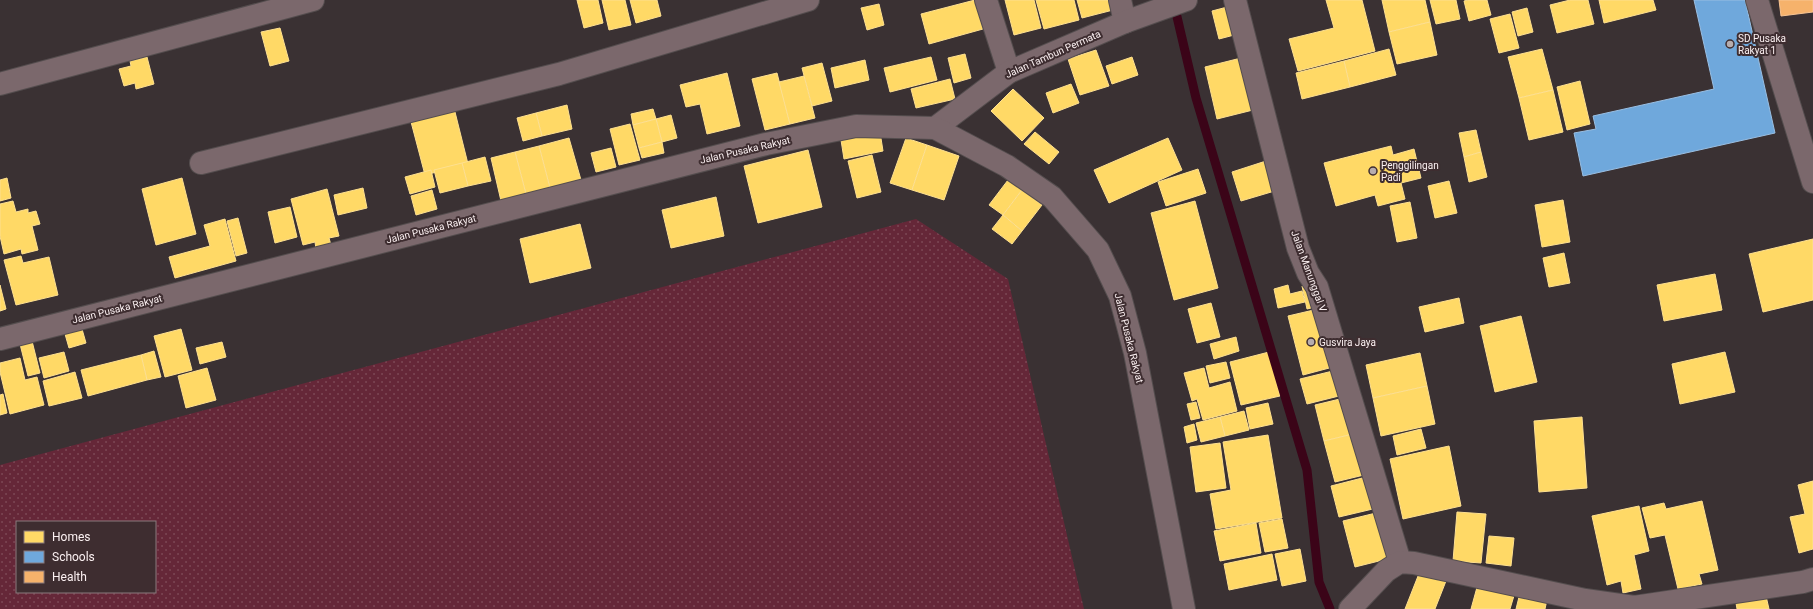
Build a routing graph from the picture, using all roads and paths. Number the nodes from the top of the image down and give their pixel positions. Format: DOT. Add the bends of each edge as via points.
graph roads {
  1 [pos="313,0"];
  2 [pos="808,0"];
  3 [pos="986,0"];
  4 [pos="1120,0"];
  5 [pos="1186,0"];
  6 [pos="1235,0"];
  7 [pos="1757,0"];
  8 [pos="1131,20"];
  9 [pos="1009,72"];
  10 [pos="0,84"];
  11 [pos="935,128"];
  12 [pos="202,163"];
  13 [pos="1813,182"];
  14 [pos="0,339"];
  15 [pos="1400,562"];
  16 [pos="1813,579"];
  17 [pos="1184,609"];
  18 [pos="1350,609"];
  1 -- 10 [label="street"];
  2 -- 12 [label="street" via="559,74"];
  3 -- 9 [label="street"];
  4 -- 8 [label="street"];
  5 -- 8 [label="street, Jalan Tambun Permata"];
  6 -- 15 [label="street, Jalan Manunggal V" via="1298,248 1317,287"];
  7 -- 13 [label="street"];
  8 -- 9 [label="street, Jalan Tambun Permata"];
  9 -- 11 [label="street, Jalan Tambun Permata"];
  11 -- 14 [label="street, Jalan Pusaka Rakyat" via="856,126 766,144"];
  11 -- 17 [label="street, Jalan Pusaka Rakyat" via="1007,166 1052,197 1098,250 1120,296 1135,353"];
  15 -- 16 [label="street" via="1585,600 1634,607"];
  15 -- 18 [label="street" via="1386,571"];
}
